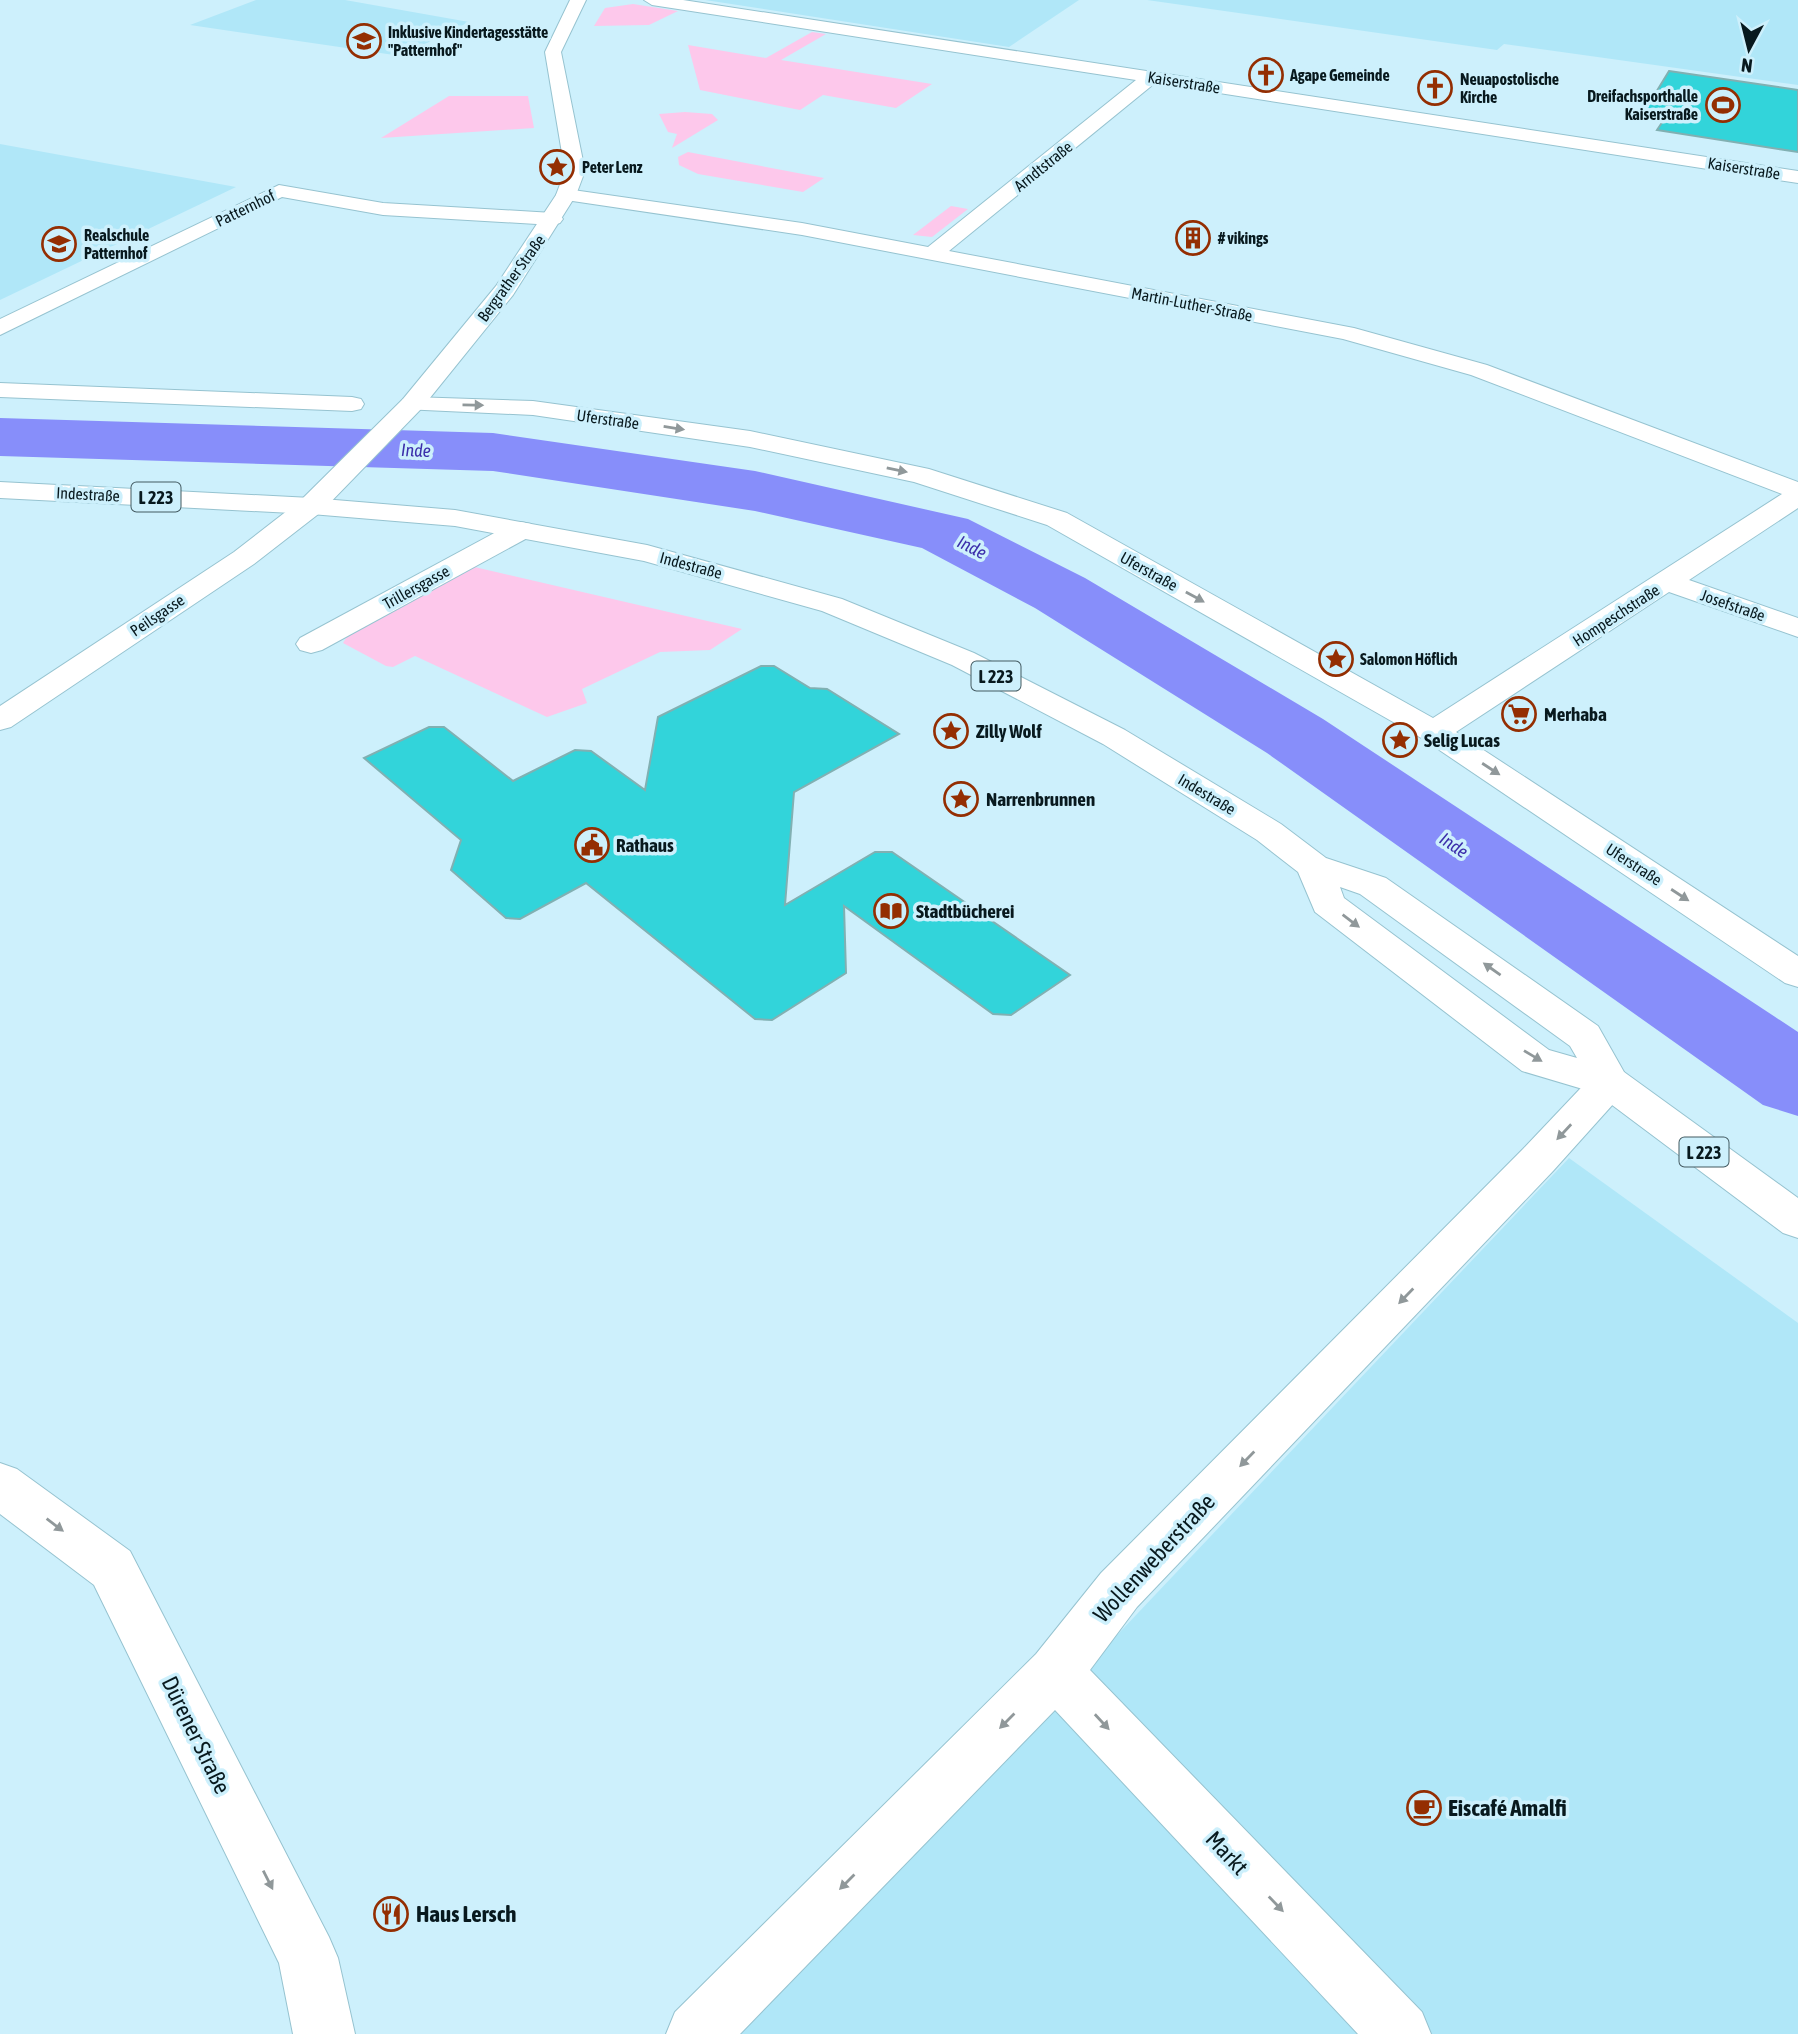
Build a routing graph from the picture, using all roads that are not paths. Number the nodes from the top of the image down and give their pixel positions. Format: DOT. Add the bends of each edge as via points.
graph roads {
  1 [pos="578,0"];
  2 [pos="652,0"];
  3 [pos="1151,77"];
  4 [pos="1798,177"];
  5 [pos="566,195"];
  6 [pos="553,219"];
  7 [pos="933,253"];
  8 [pos="0,328"];
  9 [pos="0,390"];
  10 [pos="352,404"];
  11 [pos="403,413"];
  12 [pos="0,490"];
  13 [pos="1798,491"];
  14 [pos="1798,496"];
  15 [pos="311,506"];
  16 [pos="521,530"];
  17 [pos="1668,582"];
  18 [pos="1798,628"];
  19 [pos="312,644"];
  20 [pos="0,720"];
  21 [pos="1434,732"];
  22 [pos="1314,866"];
  23 [pos="1798,974"];
  24 [pos="1610,1082"];
  25 [pos="1798,1221"];
  26 [pos="0,1485"];
  27 [pos="1055,1672"];
  28 [pos="324,2034"];
  29 [pos="697,2034"];
  30 [pos="1400,2034"];
  1 -- 5 [label="street, Bergrather Straße" via="553,52 575,171"];
  2 -- 3 [label="street, Kaiserstraße"];
  3 -- 4 [label="street, Kaiserstraße"];
  3 -- 7 [label="street, Arndtstraße"];
  5 -- 6 [label="street, Bergrather Straße"];
  5 -- 7 [label="street, Martin-Luther-Straße"];
  6 -- 8 [label="street, Patternhof" via="383,209 279,191"];
  6 -- 11 [label="street, Bergrather Straße" via="505,290"];
  7 -- 13 [label="street, Martin-Luther-Straße" via="1346,333 1479,370"];
  9 -- 10 [label="street"];
  11 -- 15 [label="street, Bergrather Straße"];
  11 -- 21 [label="street, Uferstraße, one-way" via="533,408 750,439 920,475 1057,519"];
  12 -- 15 [label="street, Indestraße / L 223"];
  14 -- 17 [label="street, Hompeschstraße"];
  15 -- 16 [label="street, Indestraße / L 223" via="442,517"];
  15 -- 20 [label="street, Peilsgasse" via="244,558"];
  16 -- 19 [label="street, Trillersgasse"];
  16 -- 22 [label="street, Indestraße / L 223" via="647,553 793,593 962,659 1114,737 1269,832"];
  17 -- 18 [label="street, Josefstraße"];
  17 -- 21 [label="street, Hompeschstraße"];
  21 -- 23 [label="street, Uferstraße, one-way"];
  24 -- 22 [label="street, Indestraße / L 223, one-way" via="1584,1036 1553,1011 1373,886"];
  22 -- 24 [label="street, Indestraße / L 223, one-way" via="1328,904 1536,1061"];
  24 -- 25 [label="street, Indestraße / L 223"];
  24 -- 27 [label="street, Wollenweberstraße, one-way" via="1119,1590"];
  26 -- 28 [label="street, Dürener Straße, one-way" via="112,1568 307,1958"];
  27 -- 29 [label="street, Wollenweberstraße, one-way"];
  27 -- 30 [label="street, Markt, one-way"];
}
